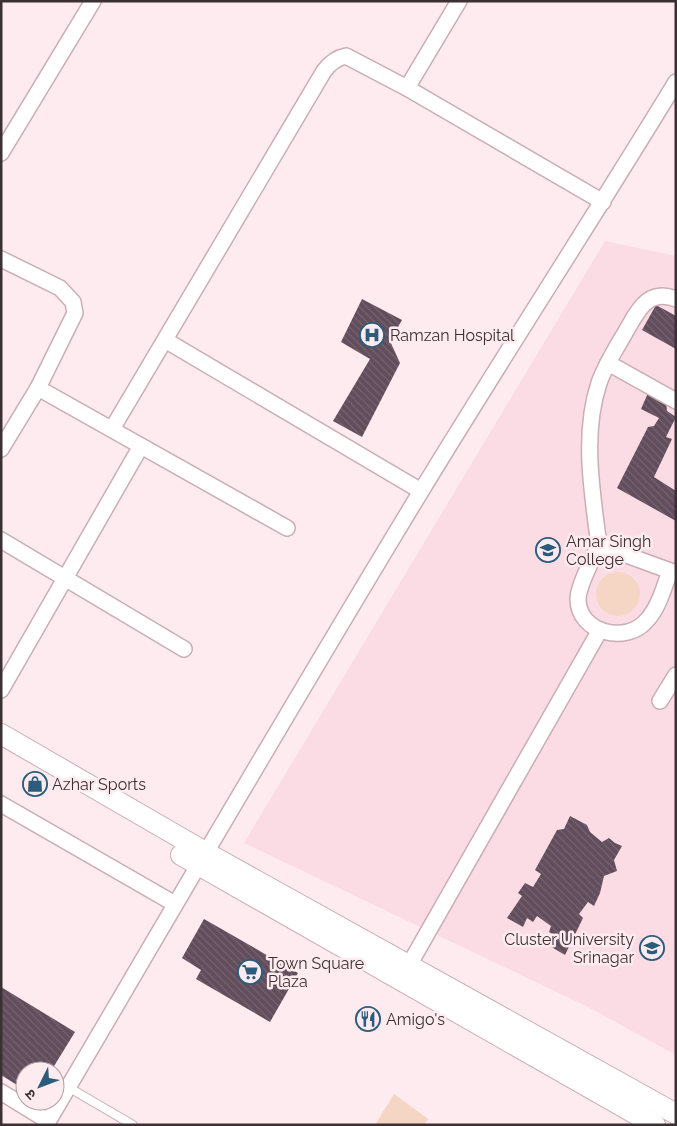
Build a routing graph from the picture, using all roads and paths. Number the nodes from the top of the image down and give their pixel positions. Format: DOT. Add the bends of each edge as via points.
graph roads {
  1 [pos="93,1"];
  2 [pos="459,1"];
  3 [pos="676,82"];
  4 [pos="407,88"];
  5 [pos="3,146"];
  6 [pos="603,202"];
  7 [pos="1,259"];
  8 [pos="676,299"];
  9 [pos="165,340"];
  10 [pos="608,363"];
  11 [pos="38,388"];
  12 [pos="676,401"];
  13 [pos="112,429"];
  14 [pos="141,446"];
  15 [pos="1,449"];
  16 [pos="421,491"];
  17 [pos="287,528"];
  18 [pos="1,540"];
  19 [pos="599,545"];
  20 [pos="673,572"];
  21 [pos="65,578"];
  22 [pos="600,630"];
  23 [pos="184,649"];
  24 [pos="676,675"];
  25 [pos="1,690"];
  26 [pos="660,701"];
  27 [pos="1,734"];
  28 [pos="1,749"];
  29 [pos="1,804"];
  30 [pos="201,858"];
  31 [pos="175,904"];
  32 [pos="405,972"];
  33 [pos="68,1087"];
  34 [pos="1,1092"];
  35 [pos="676,1114"];
  36 [pos="47,1123"];
  37 [pos="133,1125"];
  38 [pos="655,1125"];
  1 -- 5 [label="street"];
  2 -- 4 [label="street"];
  3 -- 6 [label="street"];
  4 -- 6 [label="street"];
  4 -- 9 [label="street" via="346,56 329,65"];
  6 -- 16 [label="street"];
  7 -- 11 [label="street" via="60,288 73,302 75,313"];
  8 -- 10 [label="street" via="658,295 644,304"];
  9 -- 13 [label="street"];
  9 -- 16 [label="street"];
  10 -- 12 [label="street"];
  10 -- 19 [label="street" via="599,381 590,431 591,485"];
  11 -- 13 [label="street"];
  11 -- 15 [label="street"];
  13 -- 14 [label="street"];
  14 -- 17 [label="street"];
  14 -- 21 [label="street"];
  16 -- 30 [label="street"];
  18 -- 21 [label="street"];
  19 -- 20 [label="street"];
  19 -- 22 [label="street" via="578,599 585,617"];
  20 -- 22 [label="street" via="654,610 640,627 631,633 620,634"];
  21 -- 23 [label="street"];
  21 -- 25 [label="street"];
  22 -- 32 [label="street"];
  24 -- 26 [label="street"];
  27 -- 30 [label="street"];
  28 -- 30 [label="street"];
  29 -- 31 [label="street"];
  30 -- 31 [label="street"];
  30 -- 32 [label="street"];
  31 -- 33 [label="street"];
  32 -- 35 [label="street"];
  32 -- 38 [label="street"];
  33 -- 36 [label="street"];
  33 -- 37 [label="lane"];
  34 -- 36 [label="street"];
}
